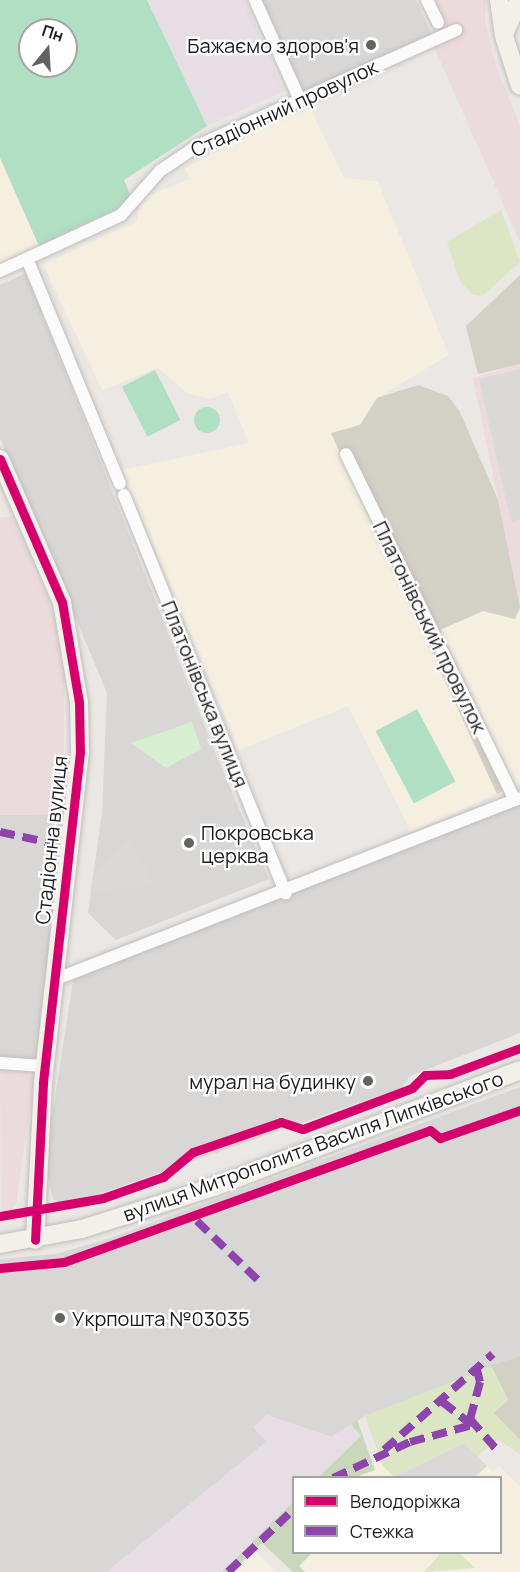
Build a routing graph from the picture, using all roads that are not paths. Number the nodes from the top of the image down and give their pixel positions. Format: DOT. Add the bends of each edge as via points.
graph roads {
  1 [pos="255,0"];
  2 [pos="427,0"];
  3 [pos="499,0"];
  4 [pos="519,0"];
  5 [pos="438,23"];
  6 [pos="456,30"];
  7 [pos="504,36"];
  8 [pos="520,86"];
  9 [pos="300,100"];
  10 [pos="28,261"];
  11 [pos="0,271"];
  12 [pos="346,454"];
  13 [pos="0,459"];
  14 [pos="518,799"];
  15 [pos="286,893"];
  16 [pos="54,980"];
  17 [pos="0,1063"];
  18 [pos="44,1066"];
  19 [pos="520,1070"];
  20 [pos="35,1239"];
  21 [pos="0,1244"];
  1 -- 9 [label="street"];
  2 -- 5 [label="street"];
  3 -- 7 [label="street"];
  4 -- 7 [label="street"];
  6 -- 9 [label="street, Стадіонний провулок"];
  7 -- 8 [label="street"];
  9 -- 10 [label="street, Стадіонний провулок" via="197,146 160,171 121,215"];
  10 -- 11 [label="street, Стадіонний провулок"];
  10 -- 15 [label="street, Платонівська вулиця"];
  12 -- 14 [label="street, Платонівський провулок"];
  13 -- 16 [label="street, Стадіонна вулиця" via="62,602 78,686 80,752"];
  14 -- 15 [label="street"];
  15 -- 16 [label="street"];
  16 -- 18 [label="street, Стадіонна вулиця"];
  17 -- 18 [label="street"];
  18 -- 20 [label="street, Стадіонна вулиця"];
  19 -- 20 [label="street, вулиця Митрополита Василя Липківського" via="214,1187"];
  20 -- 21 [label="street, вулиця Митрополита Василя Липківського"];
}
